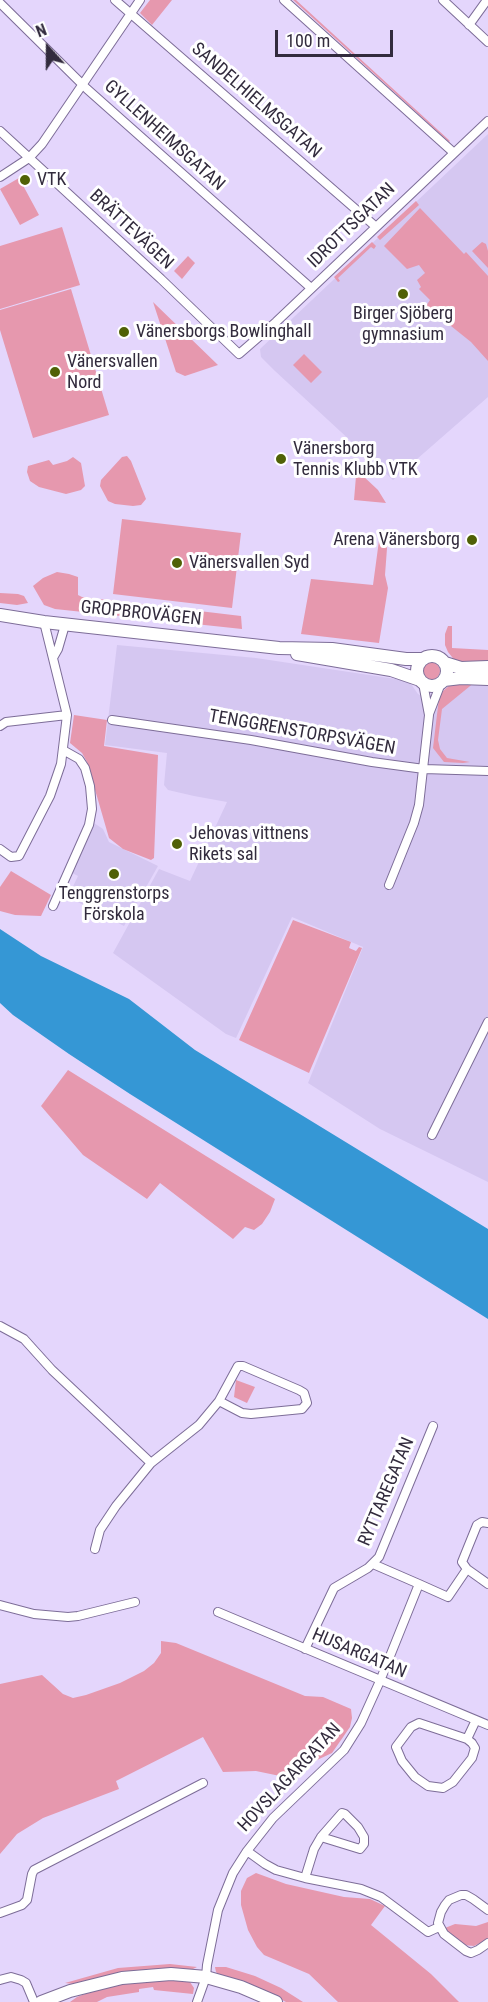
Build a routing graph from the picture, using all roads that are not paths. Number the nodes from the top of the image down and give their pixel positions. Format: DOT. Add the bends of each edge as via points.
graph roads {
  1 [pos="115,0"];
  2 [pos="140,0"];
  3 [pos="284,0"];
  4 [pos="443,0"];
  5 [pos="487,0"];
  6 [pos="0,3"];
  7 [pos="130,15"];
  8 [pos="469,25"];
  9 [pos="488,42"];
  10 [pos="83,84"];
  11 [pos="488,121"];
  12 [pos="0,131"];
  13 [pos="454,153"];
  14 [pos="29,158"];
  15 [pos="0,177"];
  16 [pos="375,226"];
  17 [pos="311,288"];
  18 [pos="239,354"];
  19 [pos="0,615"];
  20 [pos="44,622"];
  21 [pos="65,625"];
  22 [pos="279,648"];
  23 [pos="54,656"];
  24 [pos="423,659"];
  25 [pos="445,663"];
  26 [pos="488,667"];
  27 [pos="488,678"];
  28 [pos="421,682"];
  29 [pos="442,682"];
  30 [pos="67,715"];
  31 [pos="429,715"];
  32 [pos="112,720"];
  33 [pos="0,726"];
  34 [pos="63,750"];
  35 [pos="424,769"];
  36 [pos="488,771"];
  37 [pos="0,849"];
  38 [pos="389,885"];
  39 [pos="52,906"];
  40 [pos="487,1027"];
  41 [pos="432,1135"];
  42 [pos="0,1326"];
  43 [pos="219,1401"];
  44 [pos="433,1426"];
  45 [pos="151,1463"];
  46 [pos="488,1523"];
  47 [pos="95,1549"];
  48 [pos="374,1564"];
  49 [pos="467,1569"];
  50 [pos="419,1584"];
  51 [pos="488,1584"];
  52 [pos="135,1602"];
  53 [pos="0,1605"];
  54 [pos="218,1612"];
  55 [pos="305,1649"];
  56 [pos="380,1681"];
  57 [pos="476,1719"];
  58 [pos="488,1725"];
  59 [pos="466,1739"];
  60 [pos="203,1784"];
  61 [pos="321,1837"];
  62 [pos="247,1851"];
  63 [pos="305,1878"];
  64 [pos="488,1910"];
  65 [pos="0,1913"];
  66 [pos="439,1928"];
  67 [pos="488,1943"];
  68 [pos="206,1977"];
  69 [pos="0,1980"];
  70 [pos="95,1984"];
  71 [pos="34,2002"];
  72 [pos="40,2002"];
  73 [pos="56,2002"];
  74 [pos="197,2002"];
  75 [pos="276,2002"];
  1 -- 7 [label="street, SANDELHIELMSGATAN"];
  2 -- 7 [label="street"];
  3 -- 13 [label="street"];
  4 -- 8 [label="street"];
  5 -- 8 [label="street"];
  6 -- 10 [label="street, GYLLENHEIMSGATAN"];
  7 -- 10 [label="street"];
  7 -- 16 [label="street, SANDELHIELMSGATAN"];
  8 -- 9 [label="street"];
  10 -- 14 [label="street"];
  10 -- 17 [label="street, GYLLENHEIMSGATAN"];
  11 -- 13 [label="street, IDROTTSGATAN"];
  12 -- 14 [label="street, BRÄTTEVÄGEN"];
  13 -- 16 [label="street, IDROTTSGATAN"];
  14 -- 15 [label="street"];
  14 -- 18 [label="street, BRÄTTEVÄGEN"];
  16 -- 17 [label="street, IDROTTSGATAN"];
  17 -- 18 [label="street, IDROTTSGATAN"];
  19 -- 20 [label="street, GROPBROVÄGEN"];
  20 -- 21 [label="street, GROPBROVÄGEN"];
  20 -- 23 [label="street"];
  21 -- 22 [label="street, GROPBROVÄGEN"];
  21 -- 23 [label="street"];
  22 -- 24 [label="street, GROPBROVÄGEN" via="332,649"];
  22 -- 28 [label="street, GROPBROVÄGEN" via="308,657 391,670"];
  23 -- 30 [label="street"];
  24 -- 25 [label="street" via="436,656"];
  24 -- 28 [label="street" via="417,670"];
  25 -- 26 [label="street" via="461,668"];
  25 -- 29 [label="street" via="447,672"];
  27 -- 29 [label="street"];
  28 -- 29 [label="street" via="432,686"];
  28 -- 31 [label="street"];
  29 -- 31 [label="street"];
  30 -- 33 [label="street"];
  30 -- 34 [label="street"];
  31 -- 35 [label="street"];
  32 -- 35 [label="street, TENGGRENSTORPSVÄGEN"];
  34 -- 37 [label="street" via="50,796 19,856 10,857"];
  34 -- 39 [label="street" via="82,763 92,809 89,825"];
  35 -- 36 [label="street, TENGGRENSTORPSVÄGEN"];
  35 -- 38 [label="street" via="414,824"];
  40 -- 41 [label="street"];
  42 -- 45 [label="street" via="24,1339"];
  43 -- 43 [label="street" via="251,1414 302,1408 307,1403 300,1390 243,1366 238,1366"];
  43 -- 45 [label="street" via="200,1425"];
  44 -- 48 [label="street, RYTTAREGATAN"];
  45 -- 47 [label="street" via="100,1530"];
  46 -- 49 [label="street" via="477,1525 462,1562"];
  48 -- 50 [label="street"];
  48 -- 55 [label="street, RYTTAREGATAN" via="334,1588"];
  49 -- 50 [label="street" via="448,1597"];
  49 -- 51 [label="street"];
  50 -- 56 [label="street, HOVSLAGARGATAN"];
  52 -- 53 [label="street" via="68,1617"];
  54 -- 55 [label="street, HUSARGATAN"];
  55 -- 56 [label="street, HUSARGATAN"];
  56 -- 57 [label="street, HUSARGATAN"];
  56 -- 62 [label="street, HOVSLAGARGATAN" via="344,1750 273,1818"];
  57 -- 58 [label="street, HUSARGATAN"];
  57 -- 59 [label="street"];
  59 -- 59 [label="street" via="475,1748 472,1758 453,1782 443,1788 428,1786 415,1777 396,1747 411,1727 419,1723"];
  60 -- 65 [label="street" via="34,1870 27,1900"];
  61 -- 61 [label="street" via="342,1813 363,1834 364,1844 360,1849"];
  61 -- 63 [label="street"];
  62 -- 63 [label="street" via="276,1870"];
  62 -- 68 [label="street, HOVSLAGARGATAN" via="218,1910"];
  63 -- 66 [label="street" via="361,1889 381,1897 428,1932"];
  64 -- 66 [label="street" via="466,1895 456,1896 441,1912"];
  66 -- 67 [label="street" via="452,1942 471,1953"];
  68 -- 70 [label="street" via="146,1975"];
  68 -- 74 [label="street, HOVSLAGARGATAN"];
  68 -- 75 [label="street"];
  69 -- 71 [label="street" via="11,1977 26,1983"];
  70 -- 72 [label="street"];
  70 -- 73 [label="street"];
}
